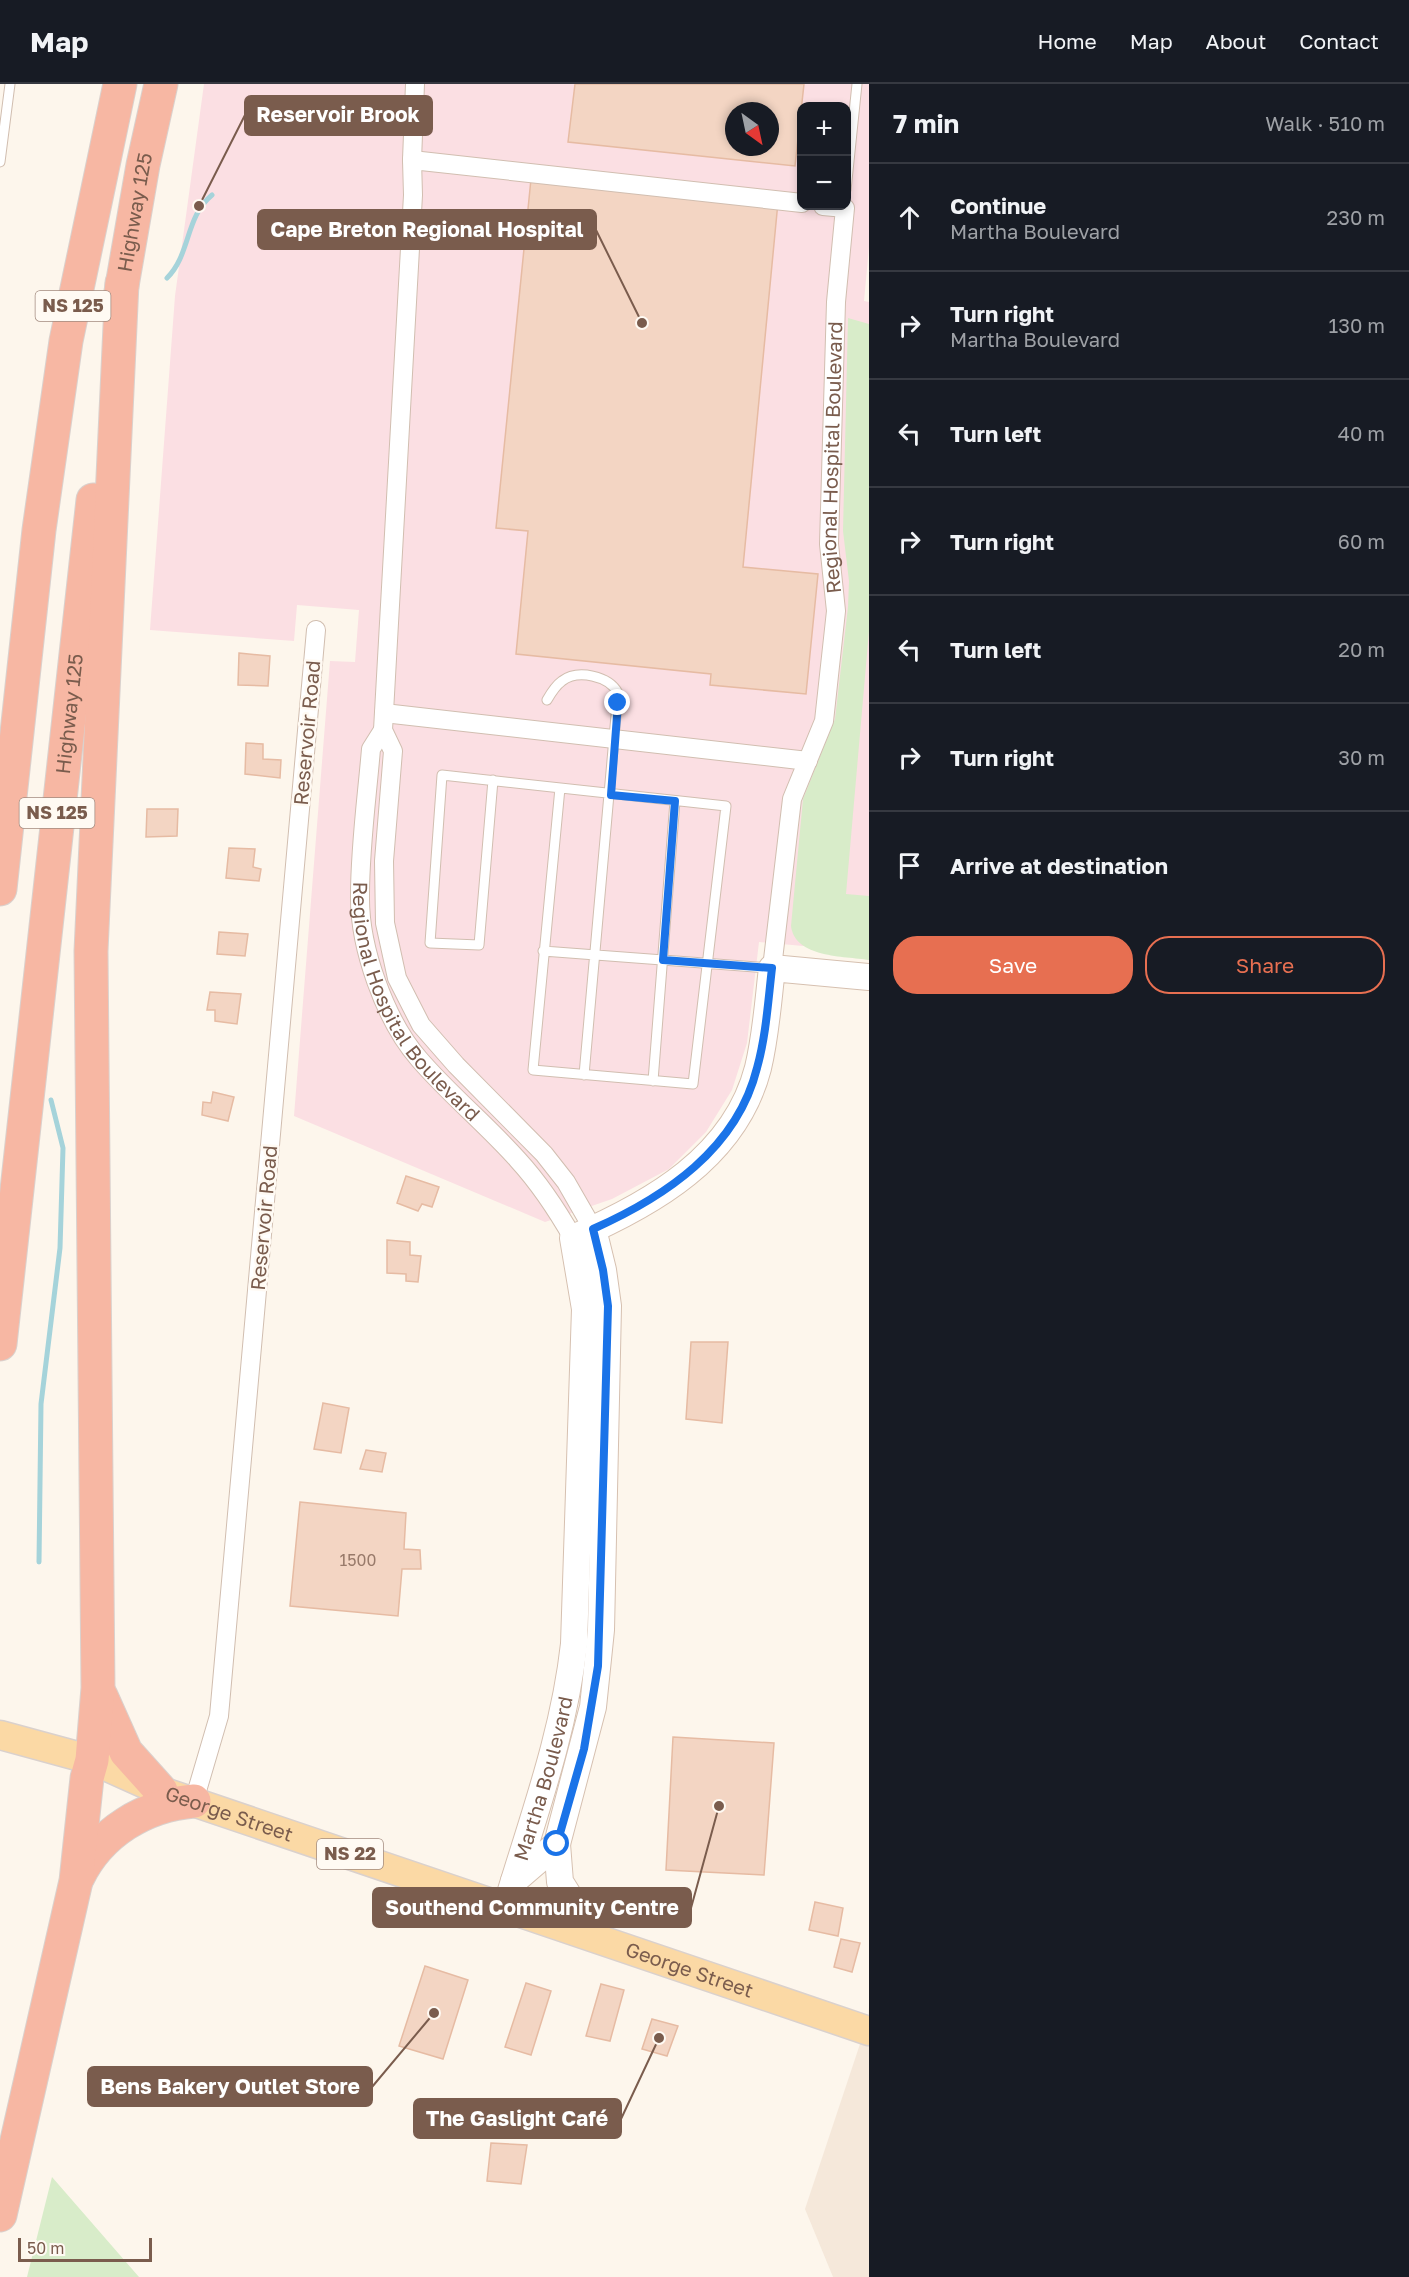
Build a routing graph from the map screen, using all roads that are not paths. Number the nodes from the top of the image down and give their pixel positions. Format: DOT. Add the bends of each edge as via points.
graph roads {
  1 [pos="10,84"];
  2 [pos="120,84"];
  3 [pos="161,84"];
  4 [pos="415,84"];
  5 [pos="857,84"];
  6 [pos="850,156"];
  7 [pos="412,160"];
  8 [pos="0,162"];
  9 [pos="797,203"];
  10 [pos="844,210"];
  11 [pos="122,283"];
  12 [pos="39,530"];
  13 [pos="316,630"];
  14 [pos="547,700"];
  15 [pos="0,713"];
  16 [pos="383,721"];
  17 [pos="615,738"];
  18 [pos="808,761"];
  19 [pos="493,780"];
  20 [pos="560,788"];
  21 [pos="611,795"];
  22 [pos="675,801"];
  23 [pos="0,889"];
  24 [pos="543,951"];
  25 [pos="596,955"];
  26 [pos="663,960"];
  27 [pos="707,963"];
  28 [pos="772,968"];
  29 [pos="869,977"];
  30 [pos="585,1075"];
  31 [pos="653,1081"];
  32 [pos="583,1234"];
  33 [pos="0,1344"];
  34 [pos="593,1449"];
  35 [pos="98,1688"];
  36 [pos="0,1735"];
  37 [pos="92,1760"];
  38 [pos="161,1791"];
  39 [pos="194,1801"];
  40 [pos="557,1844"];
  41 [pos="76,1881"];
  42 [pos="514,1881"];
  43 [pos="506,1907"];
  44 [pos="595,1938"];
  45 [pos="869,2031"];
  46 [pos="0,2215"];
  1 -- 8 [label="lane"];
  2 -- 12 [label="highway, Highway 125 / NS 125" via="66,341"];
  3 -- 11 [label="highway, Highway 125 / NS 125"];
  4 -- 7 [label="street, Regional Hospital Boulevard"];
  5 -- 6 [label="lane"];
  7 -- 9 [label="street"];
  7 -- 16 [label="street, Regional Hospital Boulevard"];
  10 -- 18 [label="street, Regional Hospital Boulevard" via="836,302 829,544 836,611 824,721"];
  11 -- 33 [label="highway, Highway 125 / NS 125" via="72,672"];
  11 -- 35 [label="highway" via="91,951"];
  12 -- 15 [label="highway"];
  12 -- 23 [label="highway, Highway 125 / NS 125"];
  13 -- 39 [label="street, Reservoir Road" via="219,1716"];
  14 -- 17 [label="lane" via="554,687 573,676 605,679 618,693"];
  16 -- 17 [label="street"];
  16 -- 32 [label="street, Regional Hospital Boulevard" via="393,752 384,861 384,923 397,978 421,1025 566,1182"];
  16 -- 32 [label="street, Regional Hospital Boulevard" via="370,749 359,896 377,981 393,1022 418,1058 518,1160"];
  17 -- 18 [label="street"];
  17 -- 21 [label="lane"];
  18 -- 28 [label="street, Regional Hospital Boulevard" via="792,800"];
  19 -- 19 [label="lane" via="442,775 430,943 479,945"];
  19 -- 20 [label="lane"];
  20 -- 21 [label="lane"];
  20 -- 24 [label="lane"];
  21 -- 22 [label="lane"];
  21 -- 25 [label="lane"];
  22 -- 26 [label="lane"];
  22 -- 27 [label="lane" via="726,806"];
  24 -- 25 [label="lane"];
  24 -- 30 [label="lane" via="533,1070"];
  25 -- 26 [label="lane"];
  25 -- 30 [label="lane"];
  26 -- 27 [label="lane"];
  26 -- 31 [label="lane"];
  27 -- 28 [label="lane"];
  27 -- 31 [label="lane" via="693,1084"];
  28 -- 29 [label="street"];
  28 -- 32 [label="street" via="757,1070 725,1135 710,1154 676,1183"];
  30 -- 31 [label="lane"];
  32 -- 34 [label="street, Martha Boulevard" via="603,1270 608,1306"];
  34 -- 40 [label="street, Martha Boulevard" via="598,1666 584,1749"];
  34 -- 42 [label="street, Martha Boulevard" via="569,1689"];
  35 -- 37 [label="highway"];
  35 -- 38 [label="highway" via="126,1752"];
  36 -- 37 [label="main road, George Street / NS 22"];
  37 -- 38 [label="main road, George Street / NS 22"];
  37 -- 41 [label="highway"];
  38 -- 39 [label="main road, George Street / NS 22"];
  39 -- 41 [label="highway" via="144,1813 118,1828 88,1859"];
  39 -- 43 [label="main road, George Street / NS 22"];
  40 -- 42 [label="street, Martha Boulevard"];
  40 -- 44 [label="street" via="560,1882"];
  41 -- 46 [label="highway"];
  42 -- 43 [label="street"];
  43 -- 44 [label="main road, George Street / NS 22"];
  44 -- 45 [label="main road, George Street / NS 22"];
}
